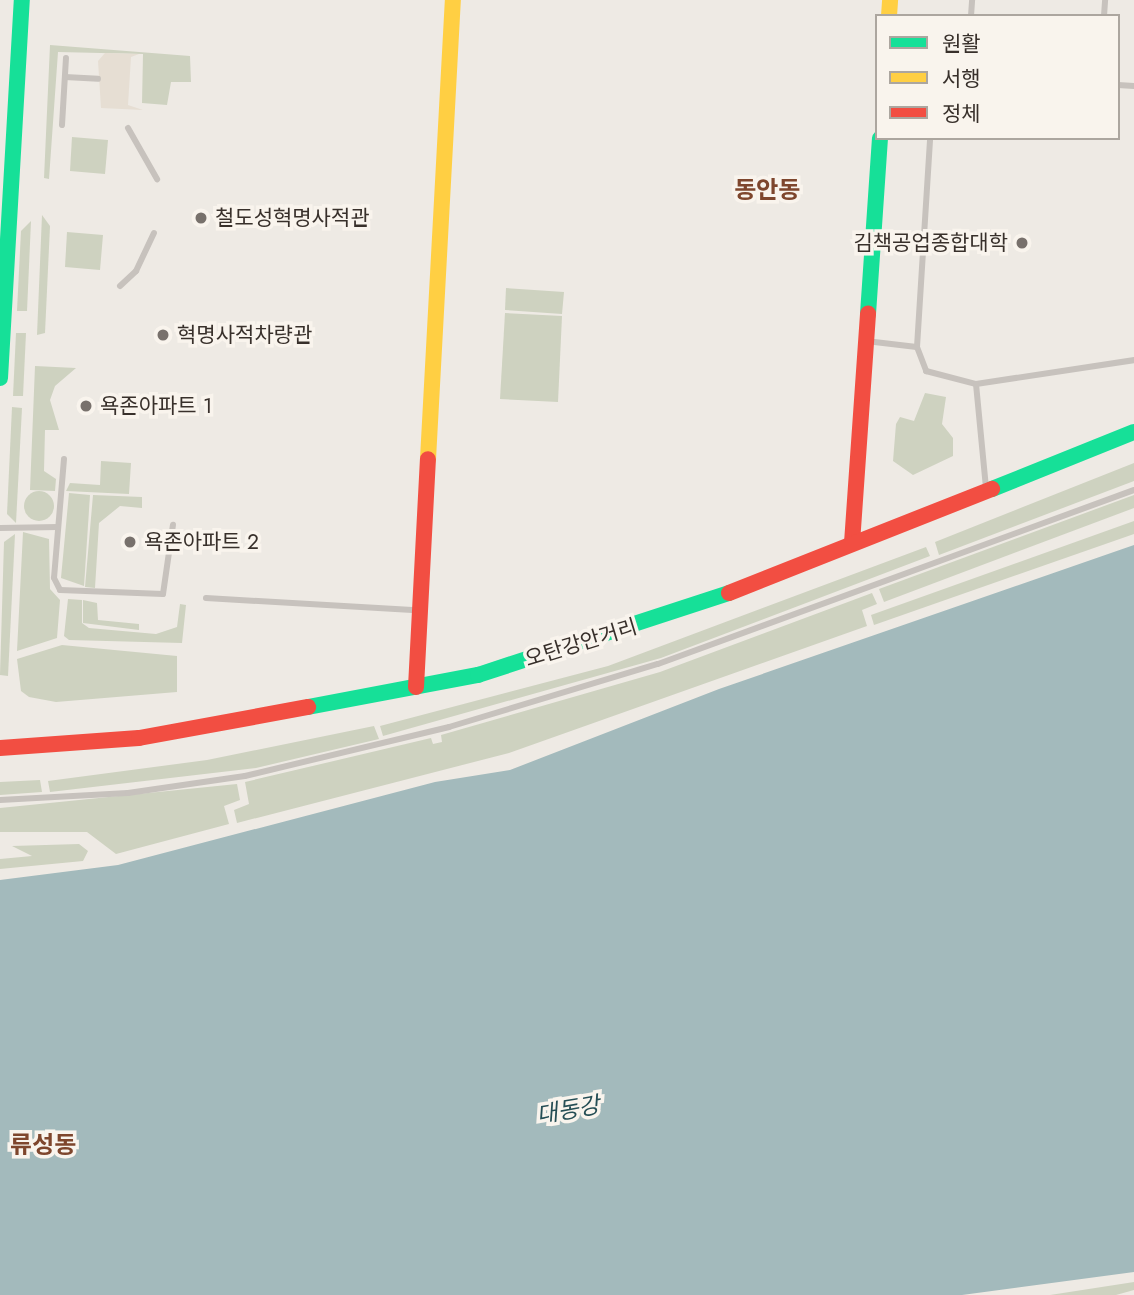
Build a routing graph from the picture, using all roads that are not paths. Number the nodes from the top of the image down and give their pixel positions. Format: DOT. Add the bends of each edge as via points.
graph roads {
  1 [pos="22,0"];
  2 [pos="453,0"];
  3 [pos="66,58"];
  4 [pos="65,78"];
  5 [pos="98,79"];
  6 [pos="62,125"];
  7 [pos="128,128"];
  8 [pos="880,140"];
  9 [pos="930,140"];
  10 [pos="157,179"];
  11 [pos="154,233"];
  12 [pos="3,256"];
  13 [pos="120,286"];
  14 [pos="864,341"];
  15 [pos="917,347"];
  16 [pos="1134,360"];
  17 [pos="0,377"];
  18 [pos="976,384"];
  19 [pos="1134,432"];
  20 [pos="64,459"];
  21 [pos="986,487"];
  22 [pos="1134,490"];
  23 [pos="173,525"];
  24 [pos="58,527"];
  25 [pos="0,528"];
  26 [pos="852,543"];
  27 [pos="206,598"];
  28 [pos="420,610"];
  29 [pos="416,687"];
  30 [pos="0,748"];
  31 [pos="0,800"];
  1 -- 12 [label="main road"];
  2 -- 28 [label="main road"];
  3 -- 4 [label="lane"];
  4 -- 5 [label="lane"];
  4 -- 6 [label="lane"];
  7 -- 10 [label="lane"];
  8 -- 14 [label="main road"];
  9 -- 15 [label="lane"];
  11 -- 13 [label="lane" via="136,271"];
  12 -- 17 [label="main road"];
  14 -- 15 [label="lane"];
  14 -- 26 [label="main road"];
  15 -- 18 [label="lane" via="926,371"];
  16 -- 18 [label="lane"];
  18 -- 21 [label="lane"];
  19 -- 21 [label="main road, 오탄강안거리"];
  20 -- 24 [label="lane"];
  21 -- 26 [label="main road, 오탄강안거리"];
  22 -- 31 [label="lane" via="658,664 449,727 244,776 128,793"];
  23 -- 24 [label="lane" via="169,584 155,597 60,590 54,578"];
  24 -- 25 [label="lane"];
  26 -- 29 [label="main road, 오탄강안거리" via="630,628"];
  27 -- 28 [label="lane"];
  28 -- 29 [label="main road"];
  29 -- 30 [label="main road, 오탄강안거리" via="139,738"];
}
